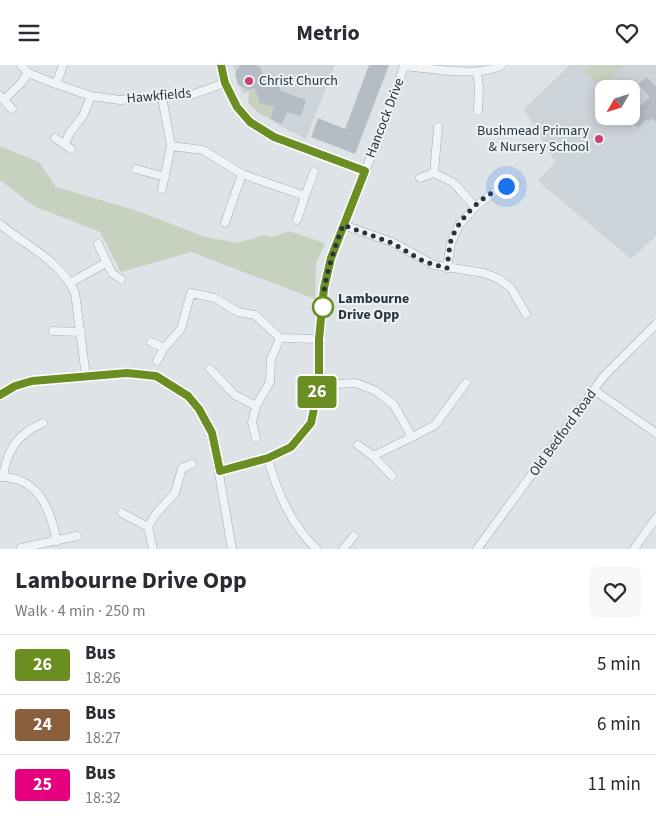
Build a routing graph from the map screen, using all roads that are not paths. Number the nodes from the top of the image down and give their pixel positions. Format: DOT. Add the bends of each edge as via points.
graph roads {
  1 [pos="21,65"];
  2 [pos="63,65"];
  3 [pos="221,65"];
  4 [pos="502,65"];
  5 [pos="404,66"];
  6 [pos="477,72"];
  7 [pos="28,73"];
  8 [pos="225,83"];
  9 [pos="56,84"];
  10 [pos="91,96"];
  11 [pos="162,97"];
  12 [pos="2,98"];
  13 [pos="12,109"];
  14 [pos="478,111"];
  15 [pos="438,127"];
  16 [pos="55,139"];
  17 [pos="171,146"];
  18 [pos="136,169"];
  19 [pos="365,171"];
  20 [pos="314,172"];
  21 [pos="434,173"];
  22 [pos="242,174"];
  23 [pos="165,177"];
  24 [pos="420,178"];
  25 [pos="516,183"];
  26 [pos="162,189"];
  27 [pos="305,196"];
  28 [pos="475,207"];
  29 [pos="296,220"];
  30 [pos="225,223"];
  31 [pos="0,224"];
  32 [pos="343,225"];
  33 [pos="98,244"];
  34 [pos="107,262"];
  35 [pos="447,268"];
  36 [pos="121,279"];
  37 [pos="70,283"];
  38 [pos="526,314"];
  39 [pos="656,324"];
  40 [pos="54,331"];
  41 [pos="81,332"];
  42 [pos="280,338"];
  43 [pos="319,339"];
  44 [pos="152,343"];
  45 [pos="164,348"];
  46 [pos="157,361"];
  47 [pos="210,369"];
  48 [pos="86,376"];
  49 [pos="466,383"];
  50 [pos="319,385"];
  51 [pos="594,390"];
  52 [pos="0,395"];
  53 [pos="256,406"];
  54 [pos="43,423"];
  55 [pos="656,433"];
  56 [pos="412,437"];
  57 [pos="256,438"];
  58 [pos="358,445"];
  59 [pos="373,456"];
  60 [pos="268,458"];
  61 [pos="192,464"];
  62 [pos="220,471"];
  63 [pos="392,476"];
  64 [pos="2,477"];
  65 [pos="122,513"];
  66 [pos="656,518"];
  67 [pos="148,527"];
  68 [pos="77,536"];
  69 [pos="354,536"];
  70 [pos="57,541"];
  71 [pos="21,548"];
  72 [pos="153,549"];
  73 [pos="232,549"];
  74 [pos="317,549"];
  75 [pos="343,549"];
  76 [pos="477,549"];
  77 [pos="634,549"];
  1 -- 7 [label="street, Hawkfields"];
  2 -- 9 [label="street"];
  3 -- 8 [label="street, Hancock Drive"];
  4 -- 6 [label="street"];
  5 -- 6 [label="street"];
  5 -- 19 [label="street, Hancock Drive"];
  6 -- 14 [label="street"];
  7 -- 9 [label="street, Hawkfields"];
  7 -- 12 [label="street"];
  8 -- 11 [label="street, Hawkfields" via="194,94"];
  8 -- 19 [label="street, Hancock Drive" via="237,107 250,122 274,137"];
  9 -- 10 [label="street, Hawkfields"];
  10 -- 11 [label="street, Hawkfields" via="120,100"];
  10 -- 16 [label="street" via="83,116 69,134 68,146"];
  11 -- 17 [label="street"];
  12 -- 13 [label="street"];
  15 -- 21 [label="street"];
  17 -- 22 [label="street" via="204,150"];
  17 -- 23 [label="street"];
  18 -- 23 [label="street"];
  19 -- 32 [label="street, Hancock Drive"];
  20 -- 27 [label="street"];
  21 -- 24 [label="street"];
  21 -- 28 [label="street" via="454,183"];
  22 -- 27 [label="street"];
  22 -- 30 [label="street"];
  23 -- 26 [label="street"];
  25 -- 28 [label="street" via="497,190"];
  27 -- 29 [label="street"];
  28 -- 35 [label="street" via="459,225 451,243"];
  31 -- 37 [label="street" via="60,269"];
  32 -- 35 [label="street" via="392,243 425,262"];
  32 -- 43 [label="street, Hancock Drive" via="324,288"];
  33 -- 34 [label="street"];
  34 -- 36 [label="street" via="112,273"];
  34 -- 37 [label="street"];
  35 -- 38 [label="street" via="484,273 499,279 511,288"];
  37 -- 41 [label="street" via="75,293"];
  39 -- 51 [label="street, Old Bedford Road"];
  40 -- 41 [label="street"];
  41 -- 48 [label="street"];
  42 -- 43 [label="street"];
  42 -- 45 [label="street" via="255,315 238,312 215,298 191,293 181,329"];
  42 -- 53 [label="street" via="271,359 270,382"];
  43 -- 50 [label="street, Hancock Drive"];
  44 -- 45 [label="street"];
  45 -- 46 [label="street"];
  47 -- 53 [label="street" via="236,395"];
  48 -- 52 [label="street" via="32,381"];
  48 -- 62 [label="street" via="127,373 156,376 188,396 212,433"];
  49 -- 56 [label="street" via="435,425"];
  50 -- 56 [label="street" via="356,383 376,391 394,405"];
  50 -- 60 [label="street, Hancock Drive" via="311,423 291,447"];
  51 -- 55 [label="street"];
  51 -- 76 [label="street, Old Bedford Road"];
  53 -- 57 [label="street" via="252,422"];
  54 -- 64 [label="street" via="31,428 12,446"];
  56 -- 59 [label="street"];
  58 -- 59 [label="street"];
  59 -- 63 [label="street"];
  60 -- 62 [label="street, Hancock Drive"];
  60 -- 74 [label="street" via="273,478 295,522"];
  61 -- 67 [label="street" via="182,468 175,493"];
  62 -- 73 [label="street"];
  64 -- 70 [label="street" via="21,481 45,502"];
  65 -- 67 [label="street"];
  66 -- 77 [label="street"];
  67 -- 72 [label="street"];
  68 -- 70 [label="street"];
  69 -- 75 [label="street"];
  70 -- 71 [label="street"];
}
